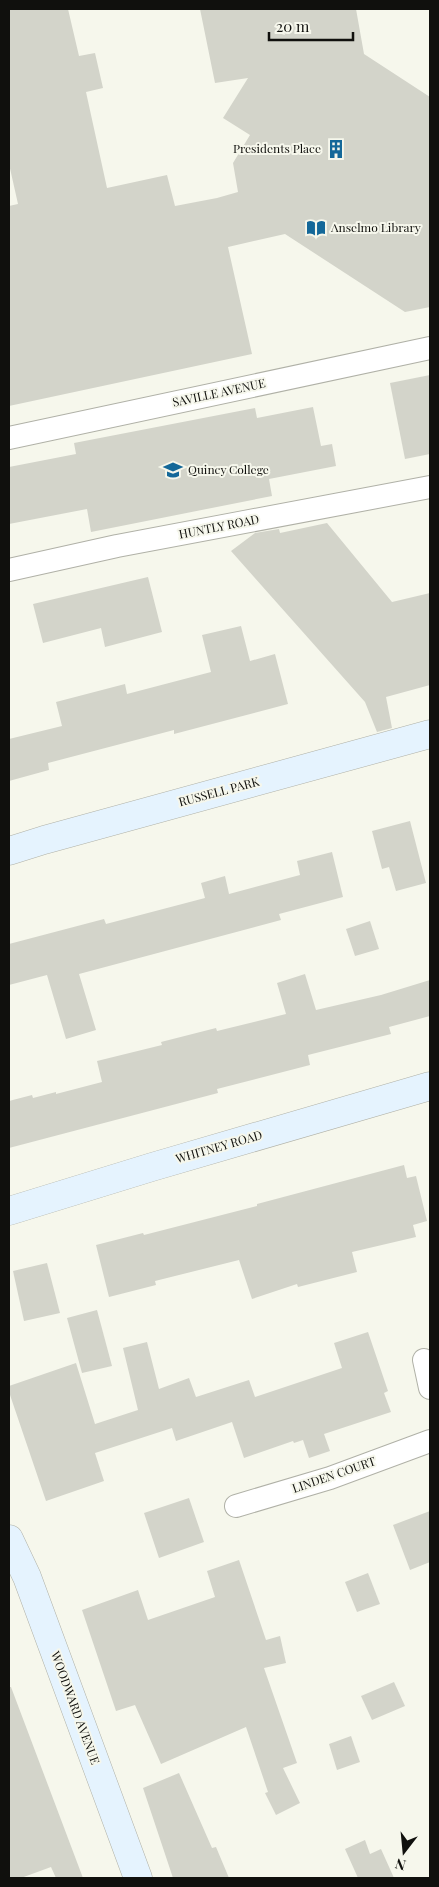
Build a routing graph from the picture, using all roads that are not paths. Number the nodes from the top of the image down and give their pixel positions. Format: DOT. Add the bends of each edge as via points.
graph roads {
  1 [pos="430,348"];
  2 [pos="9,438"];
  3 [pos="430,487"];
  4 [pos="9,570"];
  5 [pos="430,734"];
  6 [pos="9,851"];
  7 [pos="430,1086"];
  8 [pos="9,1211"];
  9 [pos="424,1360"];
  10 [pos="430,1388"];
  11 [pos="430,1441"];
  12 [pos="236,1506"];
  13 [pos="9,1539"];
  14 [pos="138,1878"];
  1 -- 2 [label="street, SAVILLE AVENUE"];
  3 -- 4 [label="street, HUNTLY ROAD" via="117,546"];
  5 -- 6 [label="street, RUSSELL PARK"];
  7 -- 8 [label="street, WHITNEY ROAD"];
  9 -- 10 [label="street"];
  11 -- 12 [label="street, LINDEN COURT" via="330,1478"];
  13 -- 14 [label="street, WOODWARD AVENUE" via="27,1577"];
}
